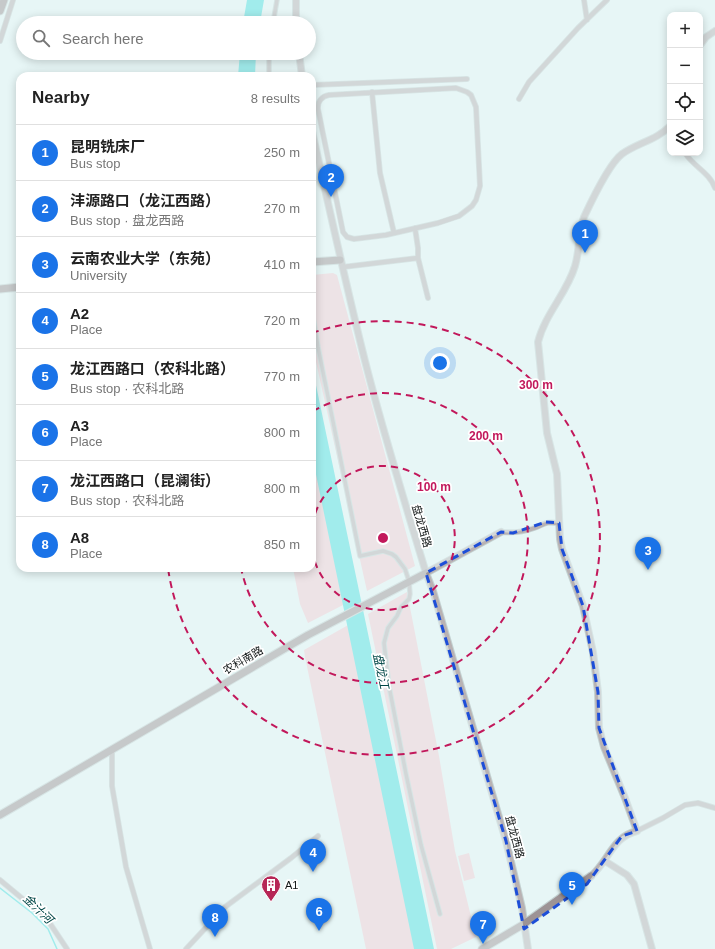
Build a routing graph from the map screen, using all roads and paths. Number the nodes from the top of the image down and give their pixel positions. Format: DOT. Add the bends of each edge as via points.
graph roads {
  1 [pos="4,0"];
  2 [pos="13,0"];
  3 [pos="277,0"];
  4 [pos="296,0"];
  5 [pos="584,0"];
  6 [pos="608,0"];
  7 [pos="0,11"];
  8 [pos="274,16"];
  9 [pos="296,16"];
  10 [pos="587,20"];
  11 [pos="715,30"];
  12 [pos="0,41"];
  13 [pos="703,41"];
  14 [pos="269,60"];
  15 [pos="300,60"];
  16 [pos="269,72"];
  17 [pos="301,72"];
  18 [pos="466,80"];
  19 [pos="316,85"];
  20 [pos="372,92"];
  21 [pos="519,99"];
  22 [pos="667,128"];
  23 [pos="316,149"];
  24 [pos="687,156"];
  25 [pos="715,188"];
  26 [pos="414,228"];
  27 [pos="394,233"];
  28 [pos="418,258"];
  29 [pos="316,262"];
  30 [pos="342,264"];
  31 [pos="16,287"];
  32 [pos="0,289"];
  33 [pos="428,298"];
  34 [pos="316,335"];
  35 [pos="558,523"];
  36 [pos="501,532"];
  37 [pos="426,573"];
  38 [pos="409,581"];
  39 [pos="112,750"];
  40 [pos="715,808"];
  41 [pos="0,815"];
  42 [pos="636,831"];
  43 [pos="318,836"];
  44 [pos="605,861"];
  45 [pos="591,876"];
  46 [pos="0,880"];
  47 [pos="440,914"];
  48 [pos="524,927"];
  49 [pos="67,949"];
  50 [pos="150,949"];
  51 [pos="186,949"];
  52 [pos="482,949"];
  53 [pos="491,949"];
  54 [pos="528,949"];
  55 [pos="652,949"];
  1 -- 7 [label="main road"];
  2 -- 12 [label="street"];
  3 -- 8 [label="street"];
  4 -- 9 [label="street"];
  5 -- 10 [label="street"];
  6 -- 10 [label="street"];
  10 -- 21 [label="street" via="529,82"];
  11 -- 13 [label="street"];
  14 -- 16 [label="street"];
  15 -- 17 [label="street"];
  18 -- 19 [label="street"];
  20 -- 26 [label="street" via="456,88 470,95 476,107 480,171 480,186 476,200 459,216"];
  20 -- 27 [label="street" via="380,173"];
  20 -- 27 [label="street" via="326,95 318,103 318,109 345,235 354,239"];
  22 -- 35 [label="street" via="622,154 614,162 581,225 576,265 571,278 541,331 538,342 541,385 547,433 557,474"];
  23 -- 30 [label="street, 盘龙西路"];
  24 -- 25 [label="street" via="708,176"];
  26 -- 27 [label="street"];
  26 -- 28 [label="street"];
  28 -- 30 [label="street"];
  28 -- 33 [label="street"];
  29 -- 30 [label="main road"];
  30 -- 37 [label="street, 盘龙西路" via="378,412"];
  31 -- 32 [label="main road"];
  34 -- 38 [label="street" via="360,556 383,551 392,554 405,569"];
  35 -- 36 [label="street" via="546,522 513,533"];
  35 -- 42 [label="street" via="562,549 583,606 593,652 598,692 598,728"];
  36 -- 37 [label="street, 农科南路"];
  37 -- 38 [label="main road, 农科南路"];
  37 -- 48 [label="street, 盘龙西路" via="504,834"];
  38 -- 39 [label="main road, 农科南路" via="334,620"];
  38 -- 47 [label="street" via="409,599 388,628 384,643 389,686 406,774 421,845"];
  39 -- 41 [label="main road, 农科南路"];
  39 -- 50 [label="street" via="112,786 126,867"];
  40 -- 42 [label="street" via="698,803 685,805"];
  42 -- 44 [label="street" via="622,836"];
  43 -- 51 [label="street" via="225,907"];
  44 -- 45 [label="street"];
  44 -- 55 [label="street" via="627,874 634,884"];
  45 -- 48 [label="main road" via="587,884"];
  46 -- 49 [label="street" via="47,919"];
  48 -- 52 [label="main road"];
  48 -- 53 [label="main road"];
  48 -- 54 [label="street, 盘龙西路"];
}
